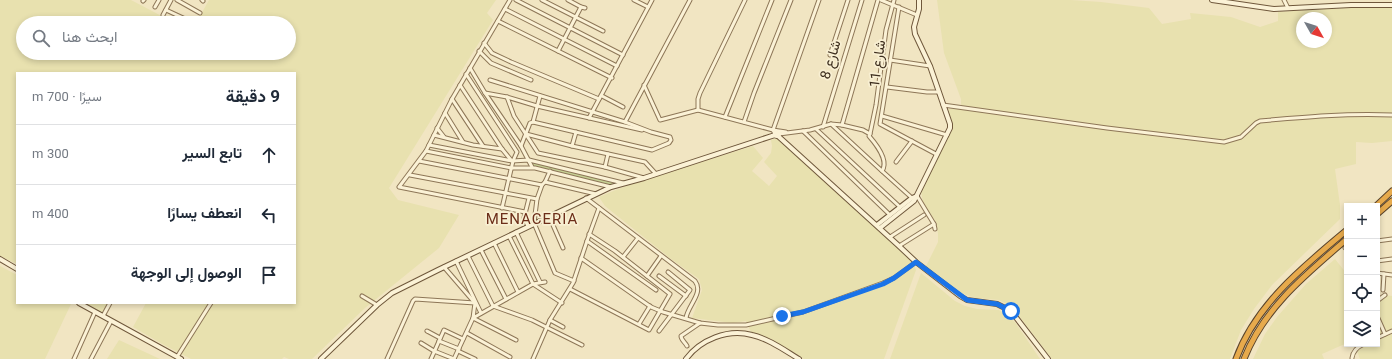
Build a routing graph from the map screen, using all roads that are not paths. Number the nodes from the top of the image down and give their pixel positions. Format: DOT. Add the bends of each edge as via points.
graph roads {
  1 [pos="159,0"];
  2 [pos="171,0"];
  3 [pos="176,0"];
  4 [pos="510,0"];
  5 [pos="516,0"];
  6 [pos="542,0"];
  7 [pos="568,0"];
  8 [pos="634,0"];
  9 [pos="652,0"];
  10 [pos="690,0"];
  11 [pos="745,0"];
  12 [pos="772,0"];
  13 [pos="791,0"];
  14 [pos="819,0"];
  15 [pos="848,0"];
  16 [pos="862,0"];
  17 [pos="880,0"];
  18 [pos="894,0"];
  19 [pos="919,0"];
  20 [pos="1212,0"];
  21 [pos="1284,0"];
  22 [pos="892,5"];
  23 [pos="1392,5"];
  24 [pos="155,7"];
  25 [pos="648,7"];
  26 [pos="899,7"];
  27 [pos="505,8"];
  28 [pos="1288,8"];
  29 [pos="166,10"];
  30 [pos="200,13"];
  31 [pos="163,15"];
  32 [pos="917,15"];
  33 [pos="179,16"];
  34 [pos="576,17"];
  35 [pos="498,21"];
  36 [pos="570,28"];
  37 [pos="603,31"];
  38 [pos="565,40"];
  39 [pos="484,43"];
  40 [pos="558,51"];
  41 [pos="479,52"];
  42 [pos="623,55"];
  43 [pos="830,55"];
  44 [pos="890,60"];
  45 [pos="617,66"];
  46 [pos="930,66"];
  47 [pos="470,68"];
  48 [pos="466,74"];
  49 [pos="612,78"];
  50 [pos="490,80"];
  51 [pos="531,80"];
  52 [pos="460,85"];
  53 [pos="644,85"];
  54 [pos="886,86"];
  55 [pos="939,92"];
  56 [pos="485,93"];
  57 [pos="540,96"];
  58 [pos="602,96"];
  59 [pos="506,97"];
  60 [pos="452,99"];
  61 [pos="599,99"];
  62 [pos="943,105"];
  63 [pos="537,106"];
  64 [pos="623,107"];
  65 [pos="698,110"];
  66 [pos="592,112"];
  67 [pos="445,113"];
  68 [pos="1392,115"];
  69 [pos="882,116"];
  70 [pos="725,117"];
  71 [pos="589,118"];
  72 [pos="533,122"];
  73 [pos="625,122"];
  74 [pos="744,122"];
  75 [pos="831,124"];
  76 [pos="842,125"];
  77 [pos="823,127"];
  78 [pos="437,128"];
  79 [pos="816,129"];
  80 [pos="803,131"];
  81 [pos="576,132"];
  82 [pos="651,132"];
  83 [pos="792,133"];
  84 [pos="526,134"];
  85 [pos="776,134"];
  86 [pos="870,134"];
  87 [pos="434,135"];
  88 [pos="947,135"];
  89 [pos="444,137"];
  90 [pos="912,141"];
  91 [pos="463,142"];
  92 [pos="429,145"];
  93 [pos="483,146"];
  94 [pos="521,146"];
  95 [pos="572,146"];
  96 [pos="502,149"];
  97 [pos="426,151"];
  98 [pos="608,154"];
  99 [pos="936,154"];
  100 [pos="530,160"];
  101 [pos="419,161"];
  102 [pos="513,161"];
  103 [pos="896,162"];
  104 [pos="532,167"];
  105 [pos="605,167"];
  106 [pos="511,168"];
  107 [pos="882,171"];
  108 [pos="550,172"];
  109 [pos="656,174"];
  110 [pos="410,175"];
  111 [pos="509,178"];
  112 [pos="644,178"];
  113 [pos="545,182"];
  114 [pos="625,183"];
  115 [pos="542,185"];
  116 [pos="611,187"];
  117 [pos="1392,193"];
  118 [pos="505,194"];
  119 [pos="596,194"];
  120 [pos="917,196"];
  121 [pos="529,198"];
  122 [pos="586,198"];
  123 [pos="912,198"];
  124 [pos="537,199"];
  125 [pos="1392,201"];
  126 [pos="1380,203"];
  127 [pos="900,207"];
  128 [pos="502,208"];
  129 [pos="599,208"];
  130 [pos="1380,211"];
  131 [pos="525,212"];
  132 [pos="890,214"];
  133 [pos="924,215"];
  134 [pos="549,216"];
  135 [pos="534,223"];
  136 [pos="934,224"];
  137 [pos="528,226"];
  138 [pos="878,227"];
  139 [pos="935,229"];
  140 [pos="516,232"];
  141 [pos="1344,233"];
  142 [pos="589,234"];
  143 [pos="509,236"];
  144 [pos="890,237"];
  145 [pos="638,238"];
  146 [pos="1392,239"];
  147 [pos="587,241"];
  148 [pos="1380,241"];
  149 [pos="1344,242"];
  150 [pos="494,243"];
  151 [pos="900,246"];
  152 [pos="563,248"];
  153 [pos="481,250"];
  154 [pos="468,256"];
  155 [pos="661,256"];
  156 [pos="623,257"];
  157 [pos="581,258"];
  158 [pos="0,259"];
  159 [pos="1392,259"];
  160 [pos="456,261"];
  161 [pos="1380,261"];
  162 [pos="916,262"];
  163 [pos="444,267"];
  164 [pos="16,268"];
  165 [pos="668,272"];
  166 [pos="1380,273"];
  167 [pos="1384,274"];
  168 [pos="1392,275"];
  169 [pos="647,276"];
  170 [pos="659,276"];
  171 [pos="574,281"];
  172 [pos="540,282"];
  173 [pos="545,282"];
  174 [pos="533,284"];
  175 [pos="570,289"];
  176 [pos="656,290"];
  177 [pos="1383,290"];
  178 [pos="518,292"];
  179 [pos="1385,295"];
  180 [pos="362,296"];
  181 [pos="686,296"];
  182 [pos="506,299"];
  183 [pos="1380,299"];
  184 [pos="475,303"];
  185 [pos="562,303"];
  186 [pos="80,304"];
  187 [pos="109,304"];
  188 [pos="209,304"];
  189 [pos="377,305"];
  190 [pos="493,306"];
  191 [pos="650,306"];
  192 [pos="660,311"];
  193 [pos="95,312"];
  194 [pos="481,313"];
  195 [pos="672,315"];
  196 [pos="103,316"];
  197 [pos="473,318"];
  198 [pos="686,318"];
  199 [pos="550,320"];
  200 [pos="111,321"];
  201 [pos="700,323"];
  202 [pos="1380,323"];
  203 [pos="639,324"];
  204 [pos="564,327"];
  205 [pos="546,328"];
  206 [pos="427,331"];
  207 [pos="659,331"];
  208 [pos="1392,331"];
  209 [pos="467,333"];
  210 [pos="1385,334"];
  211 [pos="1380,336"];
  212 [pos="440,339"];
  213 [pos="463,339"];
  214 [pos="516,340"];
  215 [pos="421,343"];
  216 [pos="582,345"];
  217 [pos="687,346"];
  218 [pos="1359,347"];
  219 [pos="459,350"];
  220 [pos="434,351"];
  221 [pos="510,357"];
  222 [pos="179,358"];
  223 [pos="74,359"];
  224 [pos="91,359"];
  225 [pos="321,359"];
  226 [pos="387,359"];
  227 [pos="431,359"];
  228 [pos="454,359"];
  229 [pos="475,359"];
  230 [pos="533,359"];
  231 [pos="686,359"];
  232 [pos="799,359"];
  233 [pos="1048,359"];
  234 [pos="1236,359"];
  235 [pos="1244,359"];
  236 [pos="1352,359"];
  1 -- 24 [label="street"];
  2 -- 29 [label="street"];
  3 -- 30 [label="street"];
  4 -- 27 [label="street"];
  5 -- 36 [label="street"];
  6 -- 34 [label="street"];
  7 -- 34 [label="street" via="583,7"];
  8 -- 25 [label="street"];
  9 -- 25 [label="street"];
  10 -- 53 [label="street"];
  11 -- 65 [label="street" via="700,94"];
  12 -- 70 [label="street"];
  13 -- 74 [label="street"];
  14 -- 85 [label="street"];
  15 -- 43 [label="street"];
  16 -- 77 [label="street, شارع 8"];
  17 -- 22 [label="street"];
  17 -- 76 [label="street"];
  18 -- 22 [label="street"];
  19 -- 32 [label="street"];
  20 -- 28 [label="street" via="1268,9"];
  21 -- 28 [label="street"];
  22 -- 26 [label="street"];
  22 -- 86 [label="street"];
  23 -- 28 [label="street"];
  25 -- 42 [label="street"];
  26 -- 32 [label="street"];
  26 -- 44 [label="street, شارع 11"];
  27 -- 35 [label="street"];
  27 -- 38 [label="street"];
  29 -- 31 [label="street"];
  29 -- 33 [label="street"];
  32 -- 46 [label="street" via="915,34"];
  34 -- 36 [label="street"];
  34 -- 37 [label="street"];
  35 -- 39 [label="street"];
  35 -- 40 [label="street"];
  36 -- 38 [label="street"];
  36 -- 42 [label="street"];
  38 -- 40 [label="street"];
  38 -- 45 [label="street"];
  39 -- 41 [label="street"];
  39 -- 61 [label="street" via="492,53"];
  40 -- 49 [label="street"];
  41 -- 47 [label="street"];
  41 -- 51 [label="street" via="491,63"];
  42 -- 45 [label="street"];
  44 -- 46 [label="street"];
  44 -- 54 [label="street, شارع 11"];
  45 -- 49 [label="street"];
  46 -- 55 [label="street"];
  47 -- 48 [label="street"];
  47 -- 56 [label="street"];
  48 -- 52 [label="street"];
  48 -- 102 [label="street" via="516,152"];
  49 -- 58 [label="street"];
  50 -- 57 [label="street"];
  52 -- 60 [label="street"];
  52 -- 96 [label="street"];
  53 -- 65 [label="street" via="660,120"];
  53 -- 73 [label="street"];
  54 -- 55 [label="street"];
  54 -- 69 [label="street, شارع 11"];
  55 -- 62 [label="street"];
  56 -- 59 [label="street"];
  56 -- 94 [label="street"];
  57 -- 63 [label="street"];
  57 -- 66 [label="street"];
  58 -- 61 [label="street"];
  58 -- 64 [label="street"];
  59 -- 63 [label="street"];
  59 -- 84 [label="street"];
  60 -- 67 [label="street"];
  60 -- 93 [label="street"];
  61 -- 66 [label="street"];
  62 -- 68 [label="street" via="1224,142 1241,136 1260,121 1306,116"];
  62 -- 88 [label="street" via="950,124"];
  63 -- 71 [label="street"];
  63 -- 72 [label="street"];
  65 -- 70 [label="street"];
  66 -- 71 [label="street"];
  66 -- 73 [label="street"];
  67 -- 78 [label="street"];
  67 -- 91 [label="street"];
  69 -- 88 [label="street"];
  69 -- 90 [label="street, شارع 11" via="880,124"];
  70 -- 74 [label="street"];
  71 -- 82 [label="street"];
  72 -- 81 [label="street"];
  72 -- 84 [label="street" via="530,123"];
  73 -- 82 [label="street"];
  74 -- 85 [label="street"];
  75 -- 76 [label="street"];
  75 -- 77 [label="street"];
  75 -- 107 [label="street"];
  76 -- 86 [label="street"];
  77 -- 79 [label="street"];
  78 -- 87 [label="street"];
  78 -- 89 [label="street"];
  79 -- 80 [label="street"];
  79 -- 127 [label="street"];
  80 -- 83 [label="street"];
  80 -- 132 [label="street"];
  81 -- 82 [label="street" via="652,150 670,143 670,137"];
  81 -- 95 [label="street"];
  83 -- 85 [label="street"];
  83 -- 85 [label="street"];
  84 -- 94 [label="street"];
  84 -- 95 [label="street"];
  84 -- 105 [label="street" via="538,153"];
  85 -- 109 [label="street"];
  85 -- 138 [label="street"];
  86 -- 107 [label="street" via="880,152 884,166"];
  87 -- 89 [label="street"];
  87 -- 92 [label="street"];
  88 -- 99 [label="street"];
  89 -- 91 [label="street"];
  90 -- 99 [label="street"];
  90 -- 103 [label="street"];
  91 -- 93 [label="street"];
  92 -- 97 [label="street"];
  92 -- 102 [label="street"];
  93 -- 96 [label="street"];
  94 -- 100 [label="street"];
  95 -- 98 [label="street"];
  96 -- 102 [label="street"];
  97 -- 101 [label="street"];
  97 -- 106 [label="street"];
  98 -- 105 [label="street"];
  98 -- 109 [label="street" via="646,162"];
  99 -- 120 [label="street"];
  100 -- 102 [label="street"];
  100 -- 104 [label="street"];
  100 -- 114 [label="street"];
  101 -- 110 [label="street"];
  101 -- 111 [label="street"];
  102 -- 106 [label="street"];
  104 -- 106 [label="street"];
  104 -- 108 [label="street"];
  105 -- 112 [label="street"];
  106 -- 111 [label="street"];
  107 -- 123 [label="street"];
  108 -- 113 [label="street"];
  108 -- 116 [label="street"];
  109 -- 112 [label="street"];
  110 -- 118 [label="street"];
  110 -- 128 [label="street" via="400,187"];
  111 -- 115 [label="street"];
  111 -- 118 [label="street"];
  112 -- 114 [label="street"];
  113 -- 115 [label="street"];
  113 -- 119 [label="street"];
  114 -- 116 [label="street"];
  115 -- 124 [label="street"];
  116 -- 119 [label="street"];
  117 -- 126 [label="highway"];
  118 -- 121 [label="street"];
  118 -- 128 [label="street"];
  119 -- 122 [label="street"];
  120 -- 123 [label="street"];
  120 -- 136 [label="street"];
  120 -- 138 [label="street" via="913,204"];
  121 -- 124 [label="street"];
  121 -- 131 [label="street"];
  122 -- 129 [label="street"];
  122 -- 134 [label="street"];
  123 -- 127 [label="street"];
  124 -- 135 [label="street"];
  125 -- 130 [label="highway"];
  127 -- 132 [label="street"];
  128 -- 131 [label="street"];
  129 -- 142 [label="street"];
  129 -- 145 [label="street"];
  131 -- 137 [label="street" via="524,218"];
  132 -- 138 [label="street"];
  133 -- 144 [label="street"];
  134 -- 135 [label="street"];
  134 -- 152 [label="street"];
  135 -- 137 [label="street"];
  135 -- 171 [label="street" via="555,272"];
  136 -- 139 [label="street"];
  136 -- 151 [label="street"];
  137 -- 140 [label="street"];
  138 -- 144 [label="street"];
  140 -- 143 [label="street"];
  140 -- 172 [label="street"];
  141 -- 234 [label="highway" via="1279,291 1257,318"];
  142 -- 147 [label="street"];
  142 -- 156 [label="street"];
  143 -- 150 [label="street"];
  143 -- 174 [label="street"];
  144 -- 151 [label="street"];
  145 -- 155 [label="street"];
  145 -- 156 [label="street"];
  146 -- 148 [label="street"];
  147 -- 157 [label="street"];
  147 -- 176 [label="street"];
  149 -- 235 [label="highway" via="1275,306 1256,333"];
  150 -- 153 [label="street"];
  150 -- 178 [label="street"];
  151 -- 162 [label="street"];
  153 -- 154 [label="street"];
  153 -- 182 [label="street"];
  154 -- 160 [label="street"];
  154 -- 190 [label="street"];
  155 -- 169 [label="street"];
  155 -- 198 [label="street" via="698,285 697,294"];
  156 -- 169 [label="street"];
  157 -- 171 [label="street"];
  157 -- 191 [label="street"];
  158 -- 164 [label="street"];
  159 -- 161 [label="street"];
  160 -- 163 [label="street"];
  160 -- 194 [label="street"];
  162 -- 201 [label="street" via="883,284 803,312 746,325"];
  162 -- 233 [label="street" via="967,300 997,304 1011,311"];
  163 -- 184 [label="street"];
  163 -- 189 [label="street" via="395,291"];
  165 -- 181 [label="street" via="690,290"];
  166 -- 167 [label="street"];
  167 -- 168 [label="street"];
  167 -- 177 [label="street"];
  169 -- 192 [label="street" via="670,294"];
  170 -- 181 [label="street"];
  171 -- 175 [label="street"];
  172 -- 173 [label="street"];
  172 -- 174 [label="street"];
  174 -- 178 [label="street"];
  174 -- 185 [label="street"];
  175 -- 185 [label="street"];
  175 -- 203 [label="street"];
  178 -- 182 [label="street"];
  179 -- 183 [label="street"];
  180 -- 189 [label="street"];
  181 -- 195 [label="street"];
  182 -- 190 [label="street"];
  184 -- 197 [label="street"];
  184 -- 226 [label="street" via="415,298"];
  185 -- 199 [label="street"];
  186 -- 193 [label="street"];
  187 -- 196 [label="street"];
  188 -- 222 [label="street"];
  189 -- 225 [label="street"];
  190 -- 194 [label="street"];
  190 -- 205 [label="street" via="532,320"];
  191 -- 192 [label="street"];
  191 -- 203 [label="street"];
  192 -- 195 [label="street"];
  192 -- 203 [label="street" via="650,330"];
  193 -- 196 [label="street"];
  193 -- 223 [label="street"];
  194 -- 197 [label="street"];
  195 -- 198 [label="street"];
  195 -- 207 [label="street"];
  196 -- 200 [label="street"];
  197 -- 209 [label="street"];
  197 -- 214 [label="street"];
  198 -- 201 [label="street"];
  199 -- 204 [label="street"];
  199 -- 205 [label="street"];
  200 -- 222 [label="street"];
  200 -- 224 [label="street"];
  201 -- 217 [label="street" via="680,336"];
  202 -- 210 [label="street"];
  205 -- 216 [label="street"];
  205 -- 230 [label="street"];
  206 -- 212 [label="street"];
  208 -- 210 [label="street"];
  209 -- 213 [label="street"];
  209 -- 221 [label="street"];
  210 -- 211 [label="street"];
  212 -- 213 [label="street" via="444,330"];
  212 -- 219 [label="street"];
  212 -- 220 [label="street"];
  213 -- 219 [label="street"];
  215 -- 220 [label="street"];
  218 -- 236 [label="street" via="1352,353"];
  219 -- 228 [label="street"];
  219 -- 229 [label="street"];
  220 -- 227 [label="street"];
  220 -- 228 [label="street"];
  231 -- 232 [label="street" via="693,350 716,336 735,333 752,335 772,343"];
}
